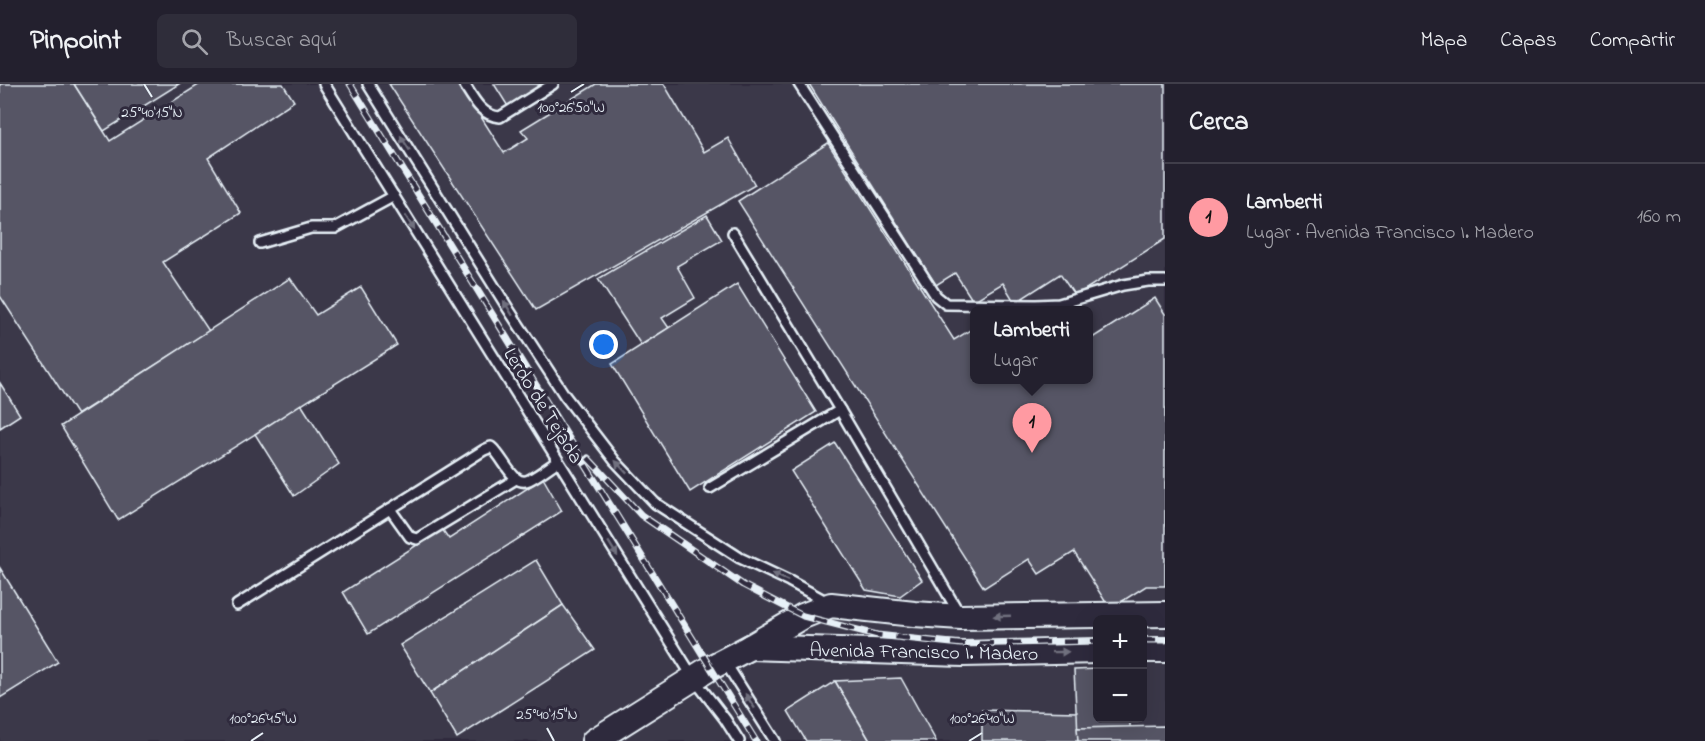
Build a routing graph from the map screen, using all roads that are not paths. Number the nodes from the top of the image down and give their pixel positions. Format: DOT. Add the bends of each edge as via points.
graph roads {
  1 [pos="324,84"];
  2 [pos="368,84"];
  3 [pos="464,84"];
  4 [pos="553,84"];
  5 [pos="799,84"];
  6 [pos="394,196"];
  7 [pos="733,233"];
  8 [pos="260,243"];
  9 [pos="1165,281"];
  10 [pos="840,410"];
  11 [pos="558,460"];
  12 [pos="516,479"];
  13 [pos="710,488"];
  14 [pos="390,509"];
  15 [pos="237,605"];
  16 [pos="831,605"];
  17 [pos="1165,614"];
  18 [pos="961,617"];
  19 [pos="750,647"];
  20 [pos="1147,650"];
  21 [pos="1165,650"];
  22 [pos="1093,651"];
  23 [pos="724,661"];
  24 [pos="694,678"];
  25 [pos="594,741"];
  26 [pos="739,741"];
  27 [pos="776,741"];
  1 -- 6 [label="lane, Lerdo de Tejada"];
  16 -- 2 [label="lane, Lerdo de Tejada, one-way" via="740,558 655,503 615,461 565,396"];
  3 -- 4 [label="lane" via="484,113 500,117"];
  5 -- 9 [label="lane" via="936,296 946,304 1059,304 1123,285"];
  6 -- 8 [label="lane" via="335,228 311,228"];
  6 -- 11 [label="lane, Lerdo de Tejada, one-way"];
  7 -- 10 [label="lane"];
  10 -- 13 [label="lane"];
  10 -- 18 [label="lane"];
  11 -- 12 [label="lane" via="529,480"];
  11 -- 24 [label="lane, Lerdo de Tejada, one-way"];
  12 -- 14 [label="lane" via="417,539 410,537"];
  12 -- 14 [label="lane" via="491,447"];
  14 -- 15 [label="lane"];
  16 -- 18 [label="street, Avenida Francisco I. Madero"];
  16 -- 19 [label="street, Avenida Francisco I. Madero" via="803,616"];
  17 -- 18 [label="street, Avenida Francisco I. Madero, one-way"];
  19 -- 22 [label="street, Avenida Francisco I. Madero, one-way" via="963,654"];
  19 -- 23 [label="street, Avenida Francisco I. Madero"];
  20 -- 21 [label="street"];
  23 -- 24 [label="street, Avenida Francisco I. Madero"];
  27 -- 23 [label="lane, one-way"];
  24 -- 25 [label="street, Avenida Francisco I. Madero"];
  24 -- 26 [label="lane, Lerdo de Tejada"];
}
